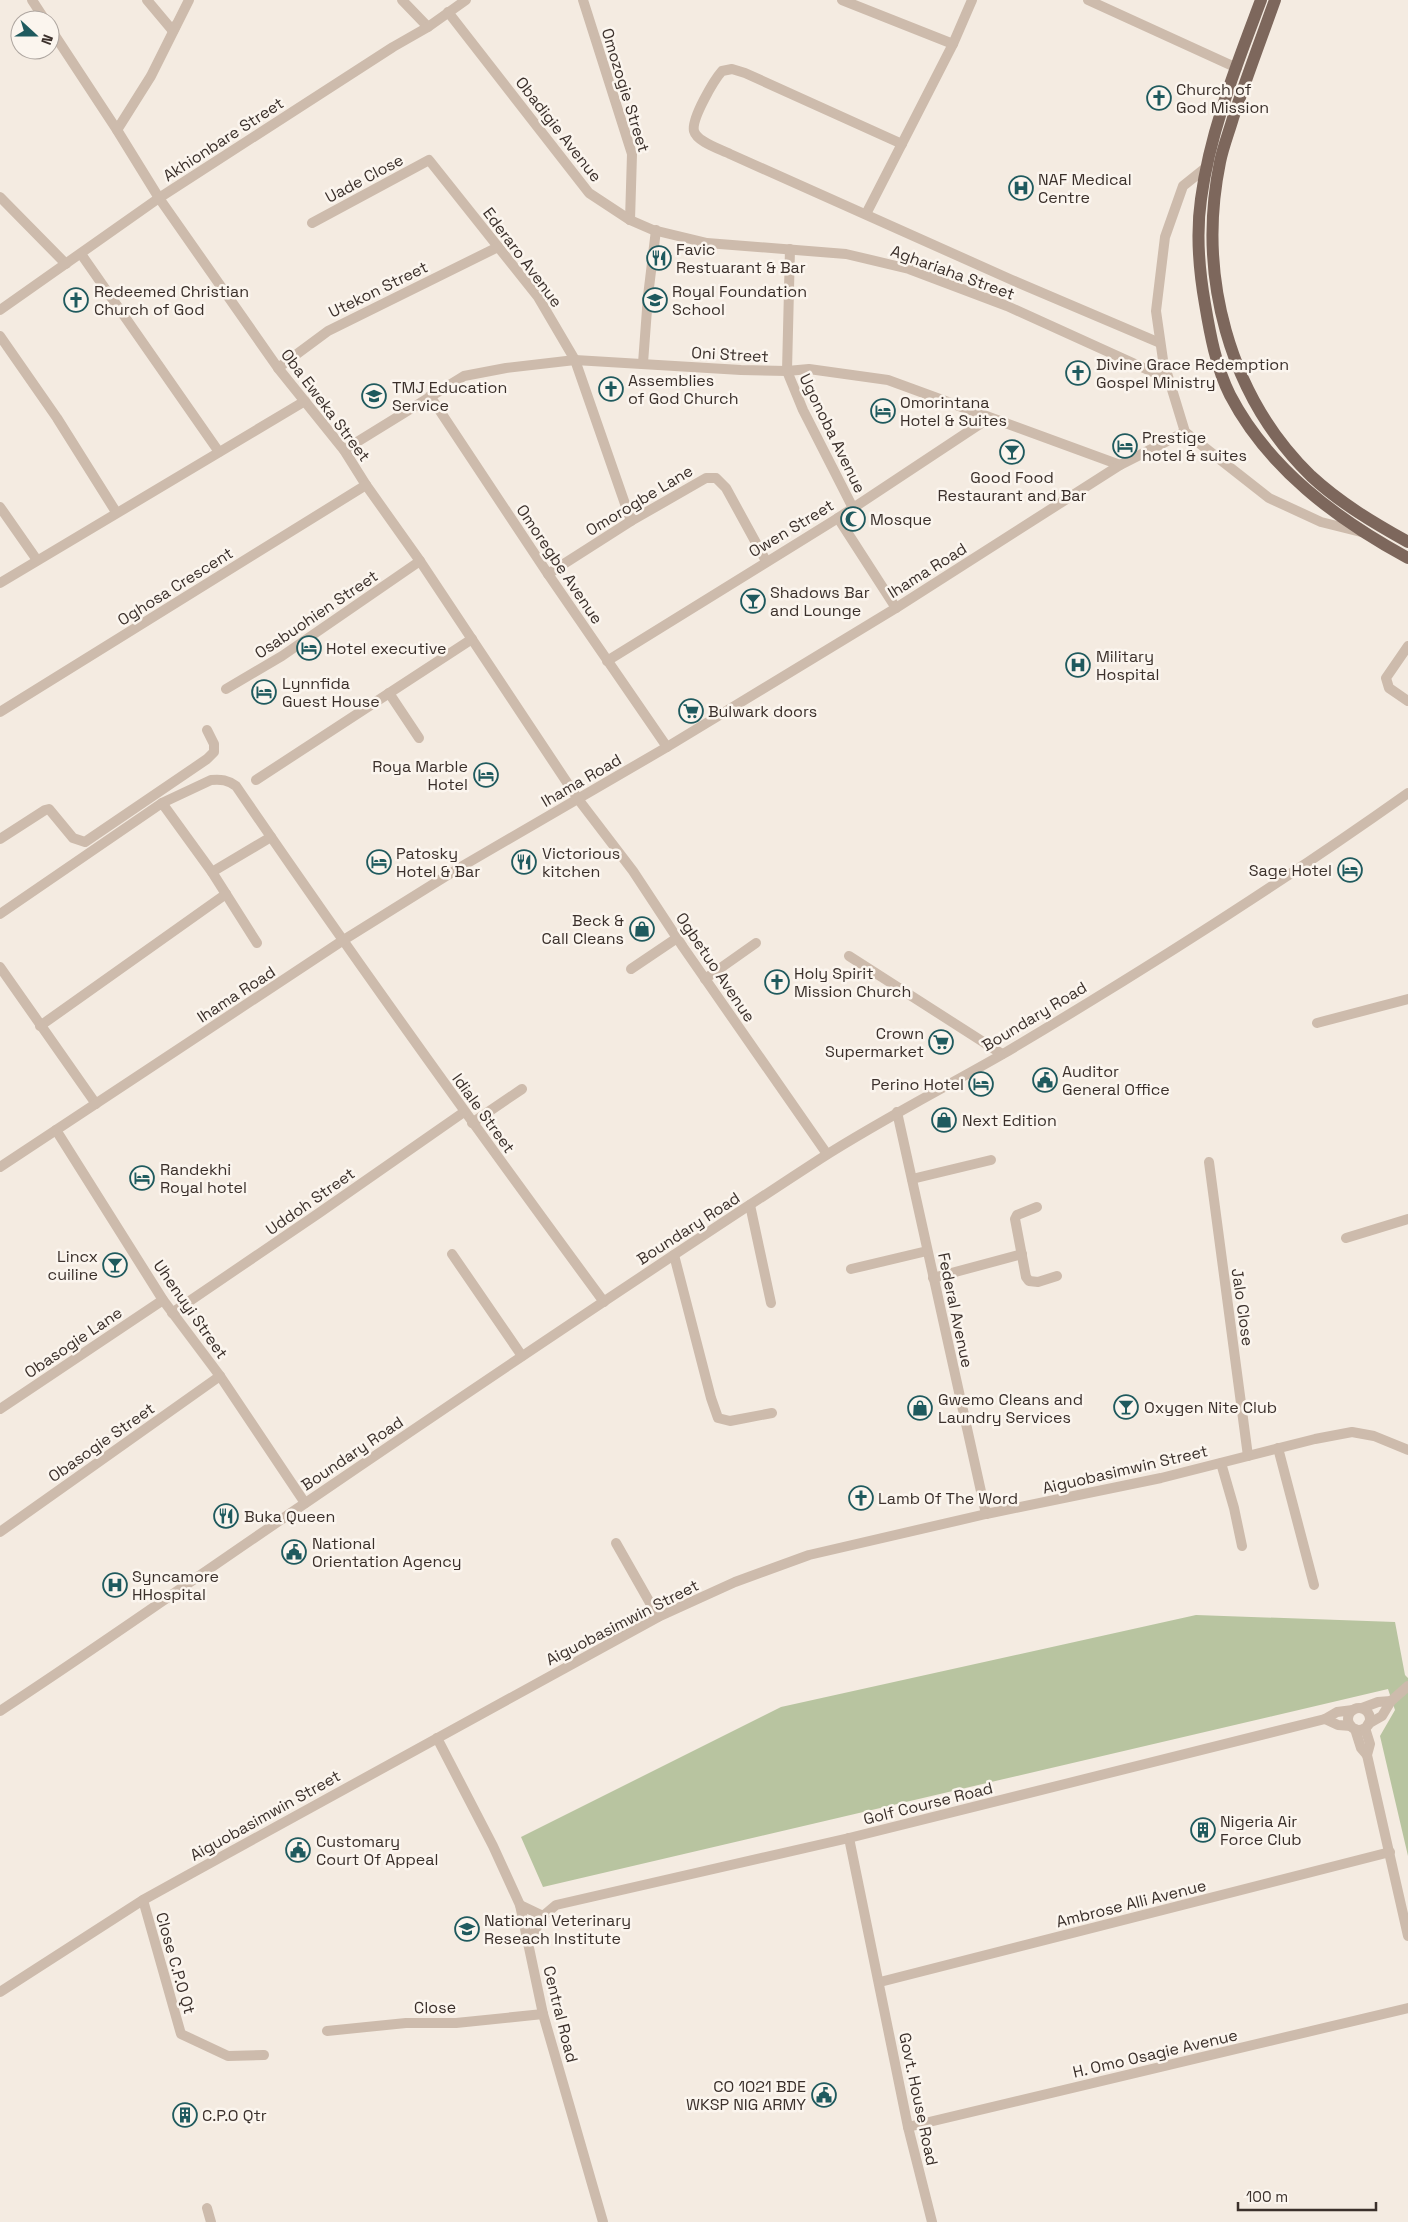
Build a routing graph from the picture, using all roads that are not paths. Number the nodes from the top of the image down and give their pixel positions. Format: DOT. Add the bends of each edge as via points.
graph roads {
  1 [pos="147,0"];
  2 [pos="190,0"];
  3 [pos="402,0"];
  4 [pos="466,0"];
  5 [pos="583,0"];
  6 [pos="842,0"];
  7 [pos="972,0"];
  8 [pos="1088,0"];
  9 [pos="1261,0"];
  10 [pos="1274,0"];
  11 [pos="448,12"];
  12 [pos="176,24"];
  13 [pos="428,27"];
  14 [pos="60,43"];
  15 [pos="953,44"];
  16 [pos="1237,68"];
  17 [pos="117,130"];
  18 [pos="902,144"];
  19 [pos="429,160"];
  20 [pos="1213,166"];
  21 [pos="0,197"];
  22 [pos="159,198"];
  23 [pos="866,214"];
  24 [pos="630,220"];
  25 [pos="312,223"];
  26 [pos="656,230"];
  27 [pos="498,247"];
  28 [pos="790,249"];
  29 [pos="81,254"];
  30 [pos="66,264"];
  31 [pos="0,310"];
  32 [pos="0,336"];
  33 [pos="1160,343"];
  34 [pos="575,360"];
  35 [pos="643,363"];
  36 [pos="278,368"];
  37 [pos="787,372"];
  38 [pos="1168,379"];
  39 [pos="430,396"];
  40 [pos="305,401"];
  41 [pos="989,418"];
  42 [pos="1186,432"];
  43 [pos="344,450"];
  44 [pos="219,452"];
  45 [pos="1120,465"];
  46 [pos="366,486"];
  47 [pos="0,507"];
  48 [pos="853,508"];
  49 [pos="116,512"];
  50 [pos="838,518"];
  51 [pos="631,521"];
  52 [pos="1375,523"];
  53 [pos="1366,534"];
  54 [pos="1408,542"];
  55 [pos="1408,558"];
  56 [pos="37,560"];
  57 [pos="420,561"];
  58 [pos="766,561"];
  59 [pos="548,574"];
  60 [pos="0,583"];
  61 [pos="896,608"];
  62 [pos="472,639"];
  63 [pos="1408,646"];
  64 [pos="607,661"];
  65 [pos="226,689"];
  66 [pos="389,693"];
  67 [pos="1408,701"];
  68 [pos="0,712"];
  69 [pos="208,730"];
  70 [pos="419,738"];
  71 [pos="667,747"];
  72 [pos="256,780"];
  73 [pos="1408,794"];
  74 [pos="578,799"];
  75 [pos="162,803"];
  76 [pos="271,836"];
  77 [pos="0,839"];
  78 [pos="212,872"];
  79 [pos="226,894"];
  80 [pos="0,914"];
  81 [pos="677,938"];
  82 [pos="342,941"];
  83 [pos="257,943"];
  84 [pos="756,943"];
  85 [pos="849,956"];
  86 [pos="0,967"];
  87 [pos="631,969"];
  88 [pos="705,979"];
  89 [pos="1408,999"];
  90 [pos="1318,1024"];
  91 [pos="40,1026"];
  92 [pos="1002,1054"];
  93 [pos="522,1089"];
  94 [pos="96,1104"];
  95 [pos="464,1112"];
  96 [pos="897,1112"];
  97 [pos="472,1123"];
  98 [pos="56,1130"];
  99 [pos="827,1154"];
  100 [pos="991,1160"];
  101 [pos="1209,1162"];
  102 [pos="0,1167"];
  103 [pos="912,1179"];
  104 [pos="750,1205"];
  105 [pos="1038,1207"];
  106 [pos="1408,1219"];
  107 [pos="1346,1238"];
  108 [pos="928,1251"];
  109 [pos="452,1254"];
  110 [pos="1022,1254"];
  111 [pos="674,1255"];
  112 [pos="851,1269"];
  113 [pos="1057,1276"];
  114 [pos="933,1278"];
  115 [pos="163,1300"];
  116 [pos="604,1302"];
  117 [pos="771,1303"];
  118 [pos="172,1313"];
  119 [pos="522,1356"];
  120 [pos="220,1376"];
  121 [pos="0,1409"];
  122 [pos="772,1413"];
  123 [pos="1278,1448"];
  124 [pos="1408,1450"];
  125 [pos="1248,1456"];
  126 [pos="1221,1463"];
  127 [pos="305,1503"];
  128 [pos="986,1514"];
  129 [pos="0,1532"];
  130 [pos="616,1543"];
  131 [pos="1242,1546"];
  132 [pos="1314,1585"];
  133 [pos="658,1617"];
  134 [pos="1408,1686"];
  135 [pos="1391,1702"];
  136 [pos="2,1706"];
  137 [pos="1358,1709"];
  138 [pos="1326,1719"];
  139 [pos="1360,1727"];
  140 [pos="437,1738"];
  141 [pos="849,1838"];
  142 [pos="1390,1852"];
  143 [pos="143,1900"];
  144 [pos="520,1905"];
  145 [pos="543,1916"];
  146 [pos="1408,1936"];
  147 [pos="529,1942"];
  148 [pos="880,1982"];
  149 [pos="0,1992"];
  150 [pos="1408,2008"];
  151 [pos="543,2014"];
  152 [pos="327,2031"];
  153 [pos="264,2055"];
  154 [pos="908,2127"];
  155 [pos="207,2208"];
  156 [pos="211,2222"];
  157 [pos="603,2222"];
  158 [pos="932,2222"];
  1 -- 12 [label="street" via="173,31"];
  2 -- 12 [label="street"];
  3 -- 13 [label="street"];
  4 -- 11 [label="street, Akhionbare Street"];
  5 -- 24 [label="street, Omozogie Street" via="632,154"];
  6 -- 15 [label="street"];
  7 -- 15 [label="street"];
  8 -- 16 [label="street"];
  9 -- 16 [label="main road"];
  10 -- 20 [label="main road"];
  11 -- 13 [label="street, Akhionbare Street"];
  11 -- 24 [label="street, Obadigie Avenue" via="589,193"];
  12 -- 17 [label="street" via="151,76"];
  13 -- 22 [label="street, Akhionbare Street"];
  14 -- 17 [label="street, Oba Eweka Street"];
  15 -- 18 [label="street"];
  16 -- 20 [label="main road"];
  17 -- 22 [label="street, Oba Eweka Street"];
  18 -- 23 [label="street"];
  18 -- 23 [label="street" via="745,73 732,69 722,71 711,84 694,124 699,138"];
  19 -- 25 [label="street, Uade Close"];
  19 -- 27 [label="street, Ederaro Avenue"];
  20 -- 33 [label="street" via="1183,186 1164,237 1156,311"];
  20 -- 52 [label="main road" via="1211,245 1217,291 1236,362 1257,408 1285,446 1311,475"];
  20 -- 53 [label="main road" via="1200,200 1198,240 1210,336 1229,393 1255,436 1281,466 1336,515"];
  21 -- 30 [label="street"];
  22 -- 29 [label="street, Akhionbare Street"];
  22 -- 36 [label="street, Oba Eweka Street"];
  23 -- 33 [label="street"];
  24 -- 26 [label="street, Obadigie Avenue"];
  26 -- 28 [label="street, Aghariaha Street" via="707,243"];
  26 -- 35 [label="street"];
  27 -- 34 [label="street, Ederaro Avenue" via="538,297"];
  27 -- 36 [label="street, Utekon Street" via="328,331"];
  28 -- 37 [label="street"];
  28 -- 38 [label="street, Aghariaha Street" via="846,254 909,269 1008,306"];
  29 -- 30 [label="street, Akhionbare Street"];
  29 -- 44 [label="street"];
  30 -- 31 [label="street, Akhionbare Street"];
  32 -- 49 [label="street"];
  33 -- 38 [label="street"];
  34 -- 35 [label="street, Oni Street"];
  34 -- 39 [label="street, Oni Street" via="464,376"];
  34 -- 51 [label="street, Ederaro Avenue"];
  35 -- 37 [label="street, Oni Street"];
  36 -- 40 [label="street, Oba Eweka Street"];
  37 -- 41 [label="street, Oni Street" via="809,369 888,380"];
  37 -- 48 [label="street, Ugonoba Avenue"];
  38 -- 42 [label="street"];
  39 -- 43 [label="street, Oni Street"];
  39 -- 59 [label="street, Omoregbe Avenue"];
  40 -- 43 [label="street, Oba Eweka Street"];
  40 -- 44 [label="street"];
  41 -- 45 [label="street, Oni Street"];
  41 -- 48 [label="street, Owen Street"];
  42 -- 45 [label="street, Ihama Road"];
  42 -- 53 [label="street" via="1269,498 1321,522"];
  43 -- 46 [label="street, Oba Eweka Street"];
  44 -- 49 [label="street"];
  45 -- 61 [label="street, Ihama Road"];
  46 -- 57 [label="street, Oba Eweka Street"];
  46 -- 68 [label="street, Oghosa Crescent"];
  47 -- 56 [label="street"];
  48 -- 50 [label="street, Owen Street"];
  49 -- 56 [label="street"];
  50 -- 58 [label="street, Owen Street"];
  50 -- 61 [label="street"];
  51 -- 58 [label="street, Omorogbe Lane" via="706,478 716,478 726,488"];
  51 -- 59 [label="street, Omorogbe Lane"];
  52 -- 53 [label="main road"];
  52 -- 54 [label="main road"];
  53 -- 55 [label="main road"];
  56 -- 60 [label="street"];
  57 -- 62 [label="street, Oba Eweka Street"];
  57 -- 65 [label="street, Osabuohien Street" via="282,656"];
  58 -- 64 [label="street, Owen Street"];
  59 -- 64 [label="street, Omoregbe Avenue"];
  61 -- 71 [label="street, Ihama Road"];
  62 -- 66 [label="street"];
  62 -- 74 [label="street, Oba Eweka Street"];
  63 -- 67 [label="street" via="1386,678 1389,688"];
  64 -- 71 [label="street, Omoregbe Avenue"];
  66 -- 70 [label="street"];
  66 -- 72 [label="street"];
  69 -- 77 [label="street" via="214,752 208,759 86,842 73,838 49,809"];
  71 -- 74 [label="street, Ihama Road"];
  73 -- 92 [label="street, Boundary Road" via="1278,881"];
  74 -- 81 [label="street, Ogbetuo Avenue" via="633,871"];
  74 -- 82 [label="street, Ihama Road" via="490,849"];
  75 -- 76 [label="street, Idiale Street" via="210,780 230,781"];
  75 -- 78 [label="street"];
  75 -- 80 [label="street"];
  76 -- 78 [label="street"];
  76 -- 82 [label="street, Idiale Street"];
  78 -- 79 [label="street"];
  79 -- 83 [label="street"];
  79 -- 91 [label="street"];
  81 -- 87 [label="street"];
  81 -- 88 [label="street, Ogbetuo Avenue"];
  82 -- 94 [label="street, Ihama Road"];
  82 -- 95 [label="street, Idiale Street"];
  84 -- 88 [label="street"];
  85 -- 92 [label="street"];
  86 -- 91 [label="street"];
  88 -- 99 [label="street, Ogbetuo Avenue"];
  89 -- 90 [label="street"];
  91 -- 94 [label="street"];
  92 -- 96 [label="street, Boundary Road"];
  93 -- 97 [label="street"];
  94 -- 98 [label="street, Ihama Road"];
  95 -- 97 [label="street, Idiale Street"];
  95 -- 118 [label="street, Uddoh Street"];
  96 -- 99 [label="street, Boundary Road"];
  96 -- 103 [label="street, Federal Avenue"];
  97 -- 116 [label="street, Idiale Street"];
  98 -- 102 [label="street, Ihama Road"];
  98 -- 115 [label="street, Uhenuyi Street"];
  99 -- 104 [label="street, Boundary Road"];
  100 -- 103 [label="street"];
  101 -- 125 [label="street, Jalo Close"];
  103 -- 108 [label="street, Federal Avenue"];
  104 -- 111 [label="street, Boundary Road"];
  104 -- 117 [label="street"];
  105 -- 110 [label="street" via="1017,1215 1015,1219"];
  106 -- 107 [label="street"];
  108 -- 112 [label="street"];
  108 -- 114 [label="street, Federal Avenue"];
  109 -- 119 [label="street"];
  110 -- 113 [label="street" via="1029,1282"];
  110 -- 114 [label="street"];
  111 -- 116 [label="street, Boundary Road"];
  111 -- 122 [label="street" via="718,1418 730,1420"];
  114 -- 128 [label="street, Federal Avenue"];
  115 -- 118 [label="street, Uhenuyi Street"];
  115 -- 121 [label="street, Obasogie Lane"];
  116 -- 119 [label="street, Boundary Road"];
  118 -- 120 [label="street, Uhenuyi Street"];
  119 -- 127 [label="street, Boundary Road"];
  120 -- 127 [label="street, Uhenuyi Street"];
  120 -- 129 [label="street, Obasogie Street"];
  123 -- 124 [label="street, Aiguobasimwin Street" via="1352,1432 1374,1436"];
  123 -- 125 [label="street, Aiguobasimwin Street"];
  123 -- 132 [label="street"];
  125 -- 126 [label="street, Aiguobasimwin Street"];
  126 -- 128 [label="street, Aiguobasimwin Street"];
  126 -- 131 [label="street"];
  127 -- 136 [label="street, Boundary Road" via="99,1646"];
  128 -- 133 [label="street, Aiguobasimwin Street" via="809,1555 736,1582"];
  130 -- 133 [label="street"];
  133 -- 140 [label="street, Aiguobasimwin Street"];
  134 -- 135 [label="street"];
  135 -- 137 [label="street, Golf Course Road" via="1378,1702"];
  135 -- 139 [label="street" via="1382,1716"];
  137 -- 138 [label="street, Golf Course Road" via="1337,1712"];
  137 -- 139 [label="street" via="1368,1713"];
  137 -- 139 [label="street" via="1348,1720"];
  138 -- 139 [label="street" via="1338,1725"];
  138 -- 141 [label="street, Golf Course Road"];
  139 -- 142 [label="street" via="1370,1744 1367,1755"];
  140 -- 143 [label="street, Aiguobasimwin Street"];
  140 -- 144 [label="street, Central Road"];
  141 -- 145 [label="street, Golf Course Road" via="556,1905"];
  141 -- 148 [label="street, Govt. House Road"];
  142 -- 146 [label="street"];
  142 -- 148 [label="street, Ambrose Alli Avenue"];
  143 -- 149 [label="street, Aiguobasimwin Street"];
  143 -- 153 [label="street, Close C.P.O Qt" via="181,2034 228,2056"];
  144 -- 145 [label="street"];
  144 -- 147 [label="street, Central Road"];
  145 -- 147 [label="street"];
  147 -- 151 [label="street, Central Road"];
  148 -- 154 [label="street, Govt. House Road"];
  150 -- 154 [label="street, H. Omo Osagie Avenue"];
  151 -- 152 [label="street, Close"];
  151 -- 157 [label="street, Central Road"];
  154 -- 158 [label="street, Govt. House Road"];
  155 -- 156 [label="street"];
}
